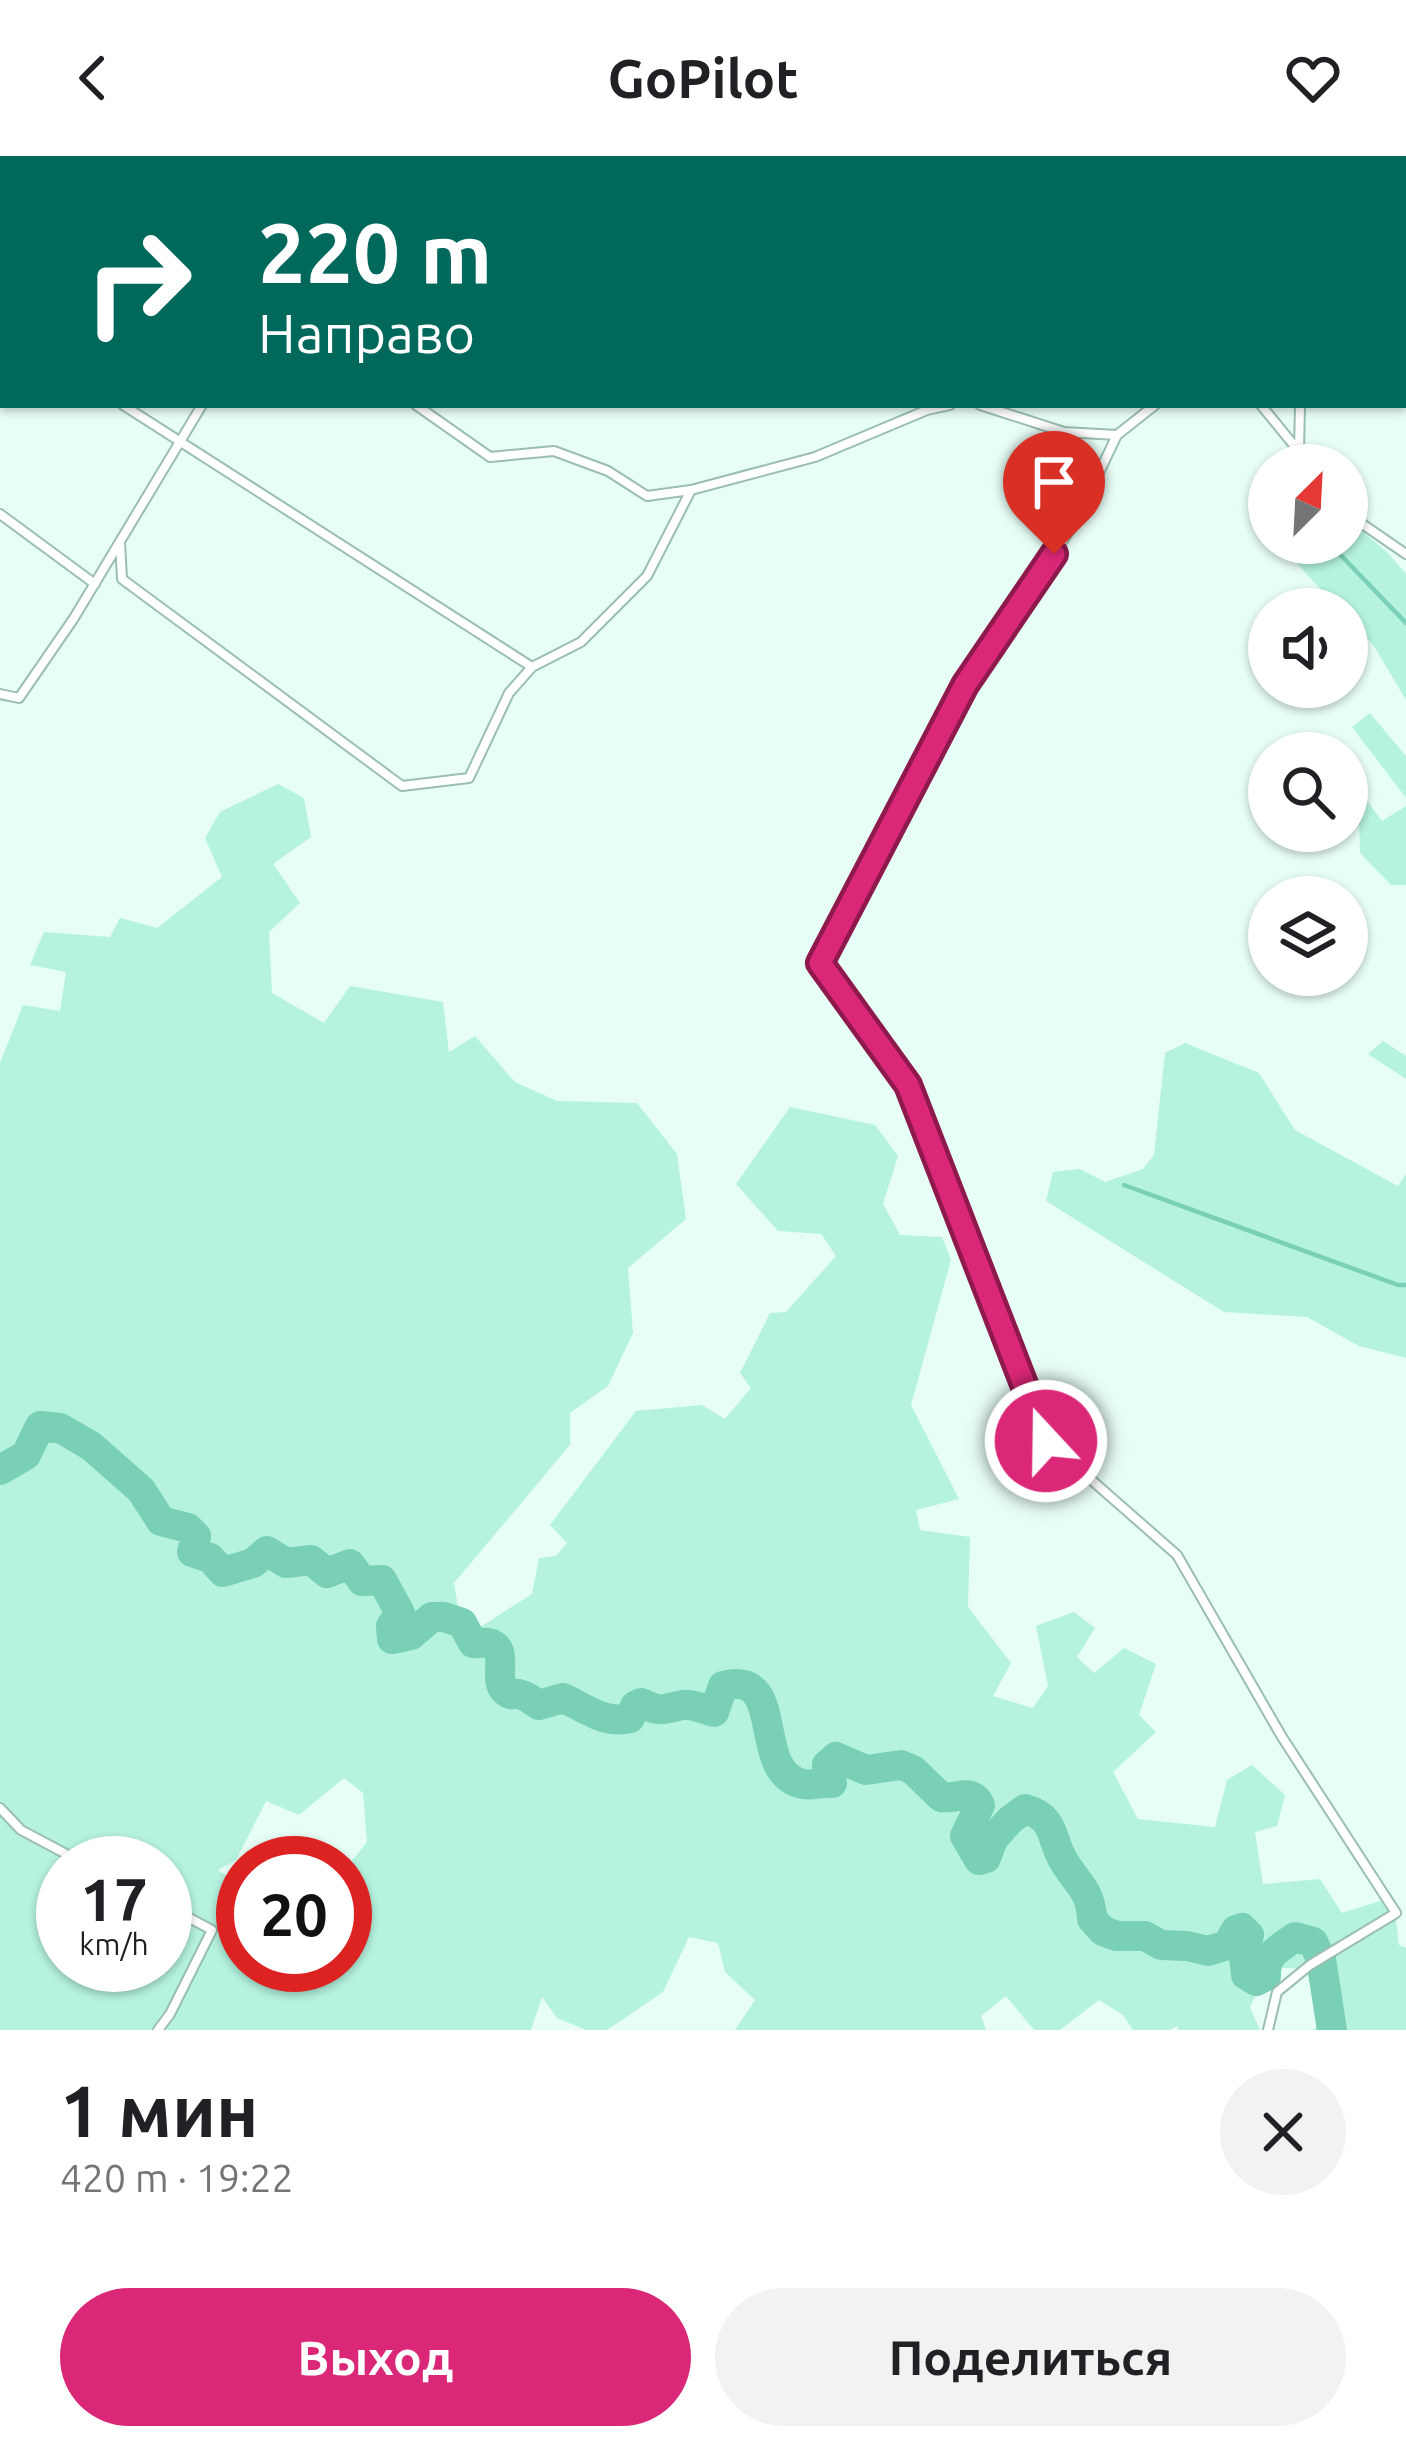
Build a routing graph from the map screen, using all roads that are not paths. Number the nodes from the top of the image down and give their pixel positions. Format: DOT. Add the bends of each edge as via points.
graph roads {
  1 [pos="128,408"];
  2 [pos="200,408"];
  3 [pos="420,408"];
  4 [pos="936,408"];
  5 [pos="989,408"];
  6 [pos="1151,408"];
  7 [pos="1263,408"];
  8 [pos="1300,408"];
  9 [pos="1118,435"];
  10 [pos="180,441"];
  11 [pos="1292,444"];
  12 [pos="1299,444"];
  13 [pos="692,490"];
  14 [pos="0,514"];
  15 [pos="1368,528"];
  16 [pos="120,542"];
  17 [pos="1406,554"];
  18 [pos="95,584"];
  19 [pos="532,667"];
  20 [pos="0,694"];
  21 [pos="0,1808"];
  22 [pos="36,1838"];
  23 [pos="192,1920"];
  24 [pos="192,1970"];
  25 [pos="181,1992"];
  26 [pos="158,2030"];
  27 [pos="1268,2030"];
  1 -- 10 [label="lane"];
  2 -- 10 [label="lane"];
  3 -- 13 [label="lane" via="490,457 554,451 647,496"];
  4 -- 13 [label="lane" via="815,458"];
  5 -- 9 [label="lane" via="1064,432"];
  6 -- 9 [label="lane"];
  7 -- 11 [label="lane"];
  8 -- 12 [label="lane"];
  9 -- 27 [label="lane" via="1076,521 965,685 820,963 908,1085 1046,1441 1177,1555 1396,1913 1277,1992"];
  10 -- 16 [label="lane"];
  10 -- 19 [label="lane"];
  13 -- 19 [label="lane" via="647,575 581,642"];
  14 -- 18 [label="lane"];
  15 -- 17 [label="lane"];
  16 -- 18 [label="lane"];
  16 -- 19 [label="lane" via="122,579 402,786 469,778 509,693"];
  18 -- 20 [label="lane" via="19,698"];
  21 -- 22 [label="lane"];
  23 -- 24 [label="lane" via="212,1930"];
  25 -- 26 [label="lane"];
}
